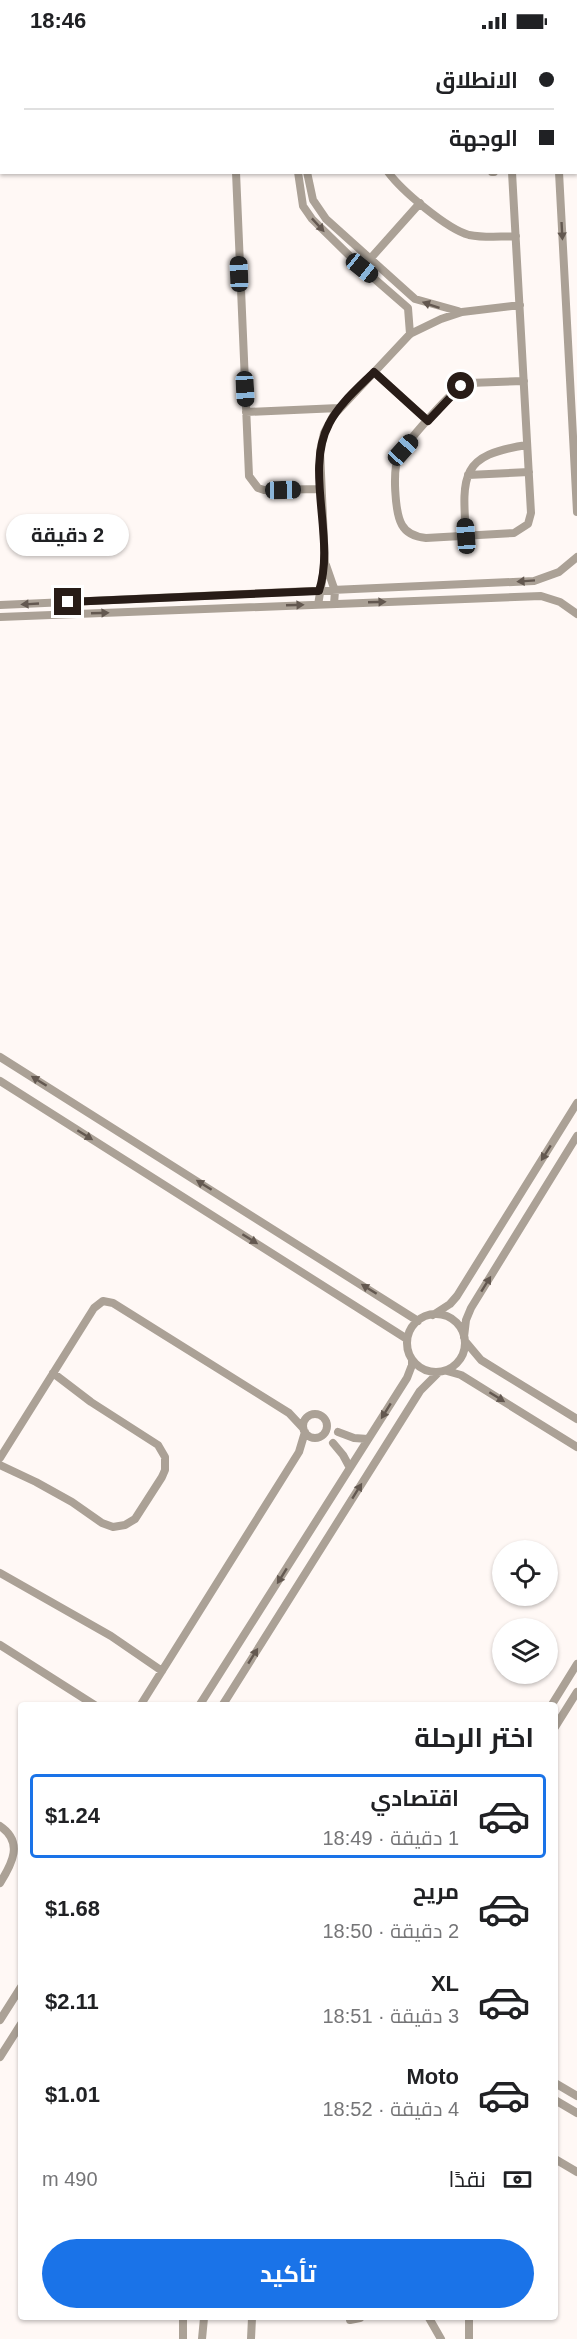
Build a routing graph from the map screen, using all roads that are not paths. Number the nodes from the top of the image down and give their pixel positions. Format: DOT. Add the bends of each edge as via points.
graph roads {
  1 [pos="236,174"];
  2 [pos="298,174"];
  3 [pos="307,174"];
  4 [pos="389,174"];
  5 [pos="512,174"];
  6 [pos="559,174"];
  7 [pos="420,203"];
  8 [pos="516,236"];
  9 [pos="371,259"];
  10 [pos="362,268"];
  11 [pos="520,305"];
  12 [pos="462,312"];
  13 [pos="410,334"];
  14 [pos="374,372"];
  15 [pos="524,381"];
  16 [pos="339,408"];
  17 [pos="246,412"];
  18 [pos="428,421"];
  19 [pos="527,445"];
  20 [pos="529,472"];
  21 [pos="468,475"];
  22 [pos="321,489"];
  23 [pos="577,512"];
  24 [pos="466,536"];
  25 [pos="577,557"];
  26 [pos="325,563"];
  27 [pos="319,591"];
  28 [pos="335,591"];
  29 [pos="318,604"];
  30 [pos="334,604"];
  31 [pos="0,605"];
  32 [pos="577,614"];
  33 [pos="0,617"];
  34 [pos="0,1057"];
  35 [pos="0,1081"];
  36 [pos="577,1103"];
  37 [pos="577,1136"];
  38 [pos="433,1315"];
  39 [pos="418,1321"];
  40 [pos="407,1339"];
  41 [pos="464,1339"];
  42 [pos="412,1360"];
  43 [pos="442,1371"];
  44 [pos="53,1373"];
  45 [pos="289,1413"];
  46 [pos="308,1415"];
  47 [pos="577,1419"];
  48 [pos="332,1429"];
  49 [pos="304,1430"];
  50 [pos="324,1438"];
  51 [pos="368,1439"];
  52 [pos="577,1447"];
  53 [pos="298,1452"];
  54 [pos="0,1458"];
  55 [pos="0,1465"];
  56 [pos="350,1468"];
  57 [pos="0,1573"];
  58 [pos="0,1645"];
  59 [pos="577,1664"];
  60 [pos="162,1671"];
  61 [pos="577,1692"];
  62 [pos="90,1702"];
  63 [pos="143,1702"];
  64 [pos="203,1702"];
  65 [pos="225,1702"];
  66 [pos="553,1702"];
  67 [pos="558,1722"];
  68 [pos="0,1826"];
  69 [pos="0,1883"];
  70 [pos="18,1992"];
  71 [pos="0,2020"];
  72 [pos="18,2029"];
  73 [pos="0,2057"];
  74 [pos="558,2085"];
  75 [pos="577,2096"];
  76 [pos="558,2102"];
  77 [pos="577,2113"];
  78 [pos="558,2161"];
  79 [pos="577,2172"];
  80 [pos="183,2320"];
  81 [pos="204,2320"];
  82 [pos="252,2320"];
  83 [pos="430,2320"];
  84 [pos="469,2335"];
  85 [pos="181,2337"];
  86 [pos="202,2339"];
  87 [pos="250,2339"];
  88 [pos="441,2339"];
  89 [pos="461,2339"];
  1 -- 17 [label="street"];
  2 -- 10 [label="street, one-way" via="303,206"];
  3 -- 9 [label="street" via="318,210"];
  4 -- 7 [label="street"];
  5 -- 8 [label="street"];
  6 -- 23 [label="street, one-way"];
  7 -- 8 [label="street" via="466,234"];
  7 -- 9 [label="street"];
  8 -- 11 [label="street"];
  9 -- 10 [label="street"];
  12 -- 9 [label="street, one-way" via="415,299"];
  10 -- 13 [label="street" via="408,308"];
  11 -- 12 [label="street"];
  11 -- 15 [label="street"];
  12 -- 13 [label="street"];
  13 -- 14 [label="street"];
  14 -- 16 [label="street"];
  14 -- 18 [label="street"];
  15 -- 18 [label="street" via="461,386"];
  15 -- 19 [label="street"];
  16 -- 17 [label="street"];
  16 -- 22 [label="street" via="322,442"];
  17 -- 22 [label="street" via="252,483 264,490"];
  18 -- 24 [label="street" via="396,464 399,518 406,530 418,537"];
  19 -- 20 [label="street"];
  19 -- 21 [label="street" via="490,453"];
  20 -- 21 [label="street"];
  20 -- 24 [label="street" via="531,513 524,528 514,533"];
  21 -- 24 [label="street" via="464,492"];
  22 -- 26 [label="street"];
  25 -- 28 [label="street, one-way" via="559,572 534,581"];
  26 -- 27 [label="street"];
  26 -- 28 [label="street"];
  27 -- 28 [label="street"];
  27 -- 29 [label="street"];
  27 -- 31 [label="street, one-way"];
  28 -- 30 [label="street"];
  29 -- 30 [label="street"];
  33 -- 29 [label="street, one-way"];
  30 -- 32 [label="street, one-way" via="541,596 560,602"];
  39 -- 34 [label="street, one-way"];
  35 -- 40 [label="street, one-way"];
  36 -- 38 [label="street, one-way" via="457,1296"];
  41 -- 37 [label="street, one-way" via="471,1308"];
  38 -- 39 [label="street"];
  38 -- 41 [label="street" via="453,1320"];
  39 -- 40 [label="street"];
  40 -- 42 [label="street"];
  41 -- 43 [label="street" via="460,1359"];
  41 -- 47 [label="street" via="481,1360"];
  42 -- 43 [label="street" via="421,1368"];
  42 -- 51 [label="street, one-way" via="407,1378"];
  43 -- 52 [label="street, one-way" via="461,1375"];
  65 -- 43 [label="street, one-way" via="420,1391"];
  44 -- 45 [label="street" via="94,1308 106,1301"];
  44 -- 54 [label="street"];
  44 -- 55 [label="street" via="158,1445 166,1464 162,1477 135,1519 113,1527"];
  45 -- 46 [label="street"];
  45 -- 49 [label="street"];
  46 -- 48 [label="street" via="321,1415"];
  46 -- 49 [label="street"];
  48 -- 50 [label="street"];
  48 -- 51 [label="street"];
  49 -- 50 [label="street"];
  49 -- 53 [label="street"];
  50 -- 53 [label="street"];
  50 -- 56 [label="street" via="343,1455"];
  51 -- 56 [label="street"];
  53 -- 60 [label="street"];
  56 -- 64 [label="street, one-way"];
  57 -- 60 [label="street" via="111,1636"];
  58 -- 62 [label="street"];
  59 -- 66 [label="street"];
  60 -- 63 [label="street"];
  61 -- 67 [label="street"];
  68 -- 69 [label="street" via="12,1837 14,1856"];
  70 -- 71 [label="street"];
  72 -- 73 [label="street"];
  74 -- 75 [label="street"];
  76 -- 77 [label="street"];
  78 -- 79 [label="street"];
  80 -- 85 [label="street"];
  81 -- 86 [label="street"];
  82 -- 87 [label="street"];
  83 -- 88 [label="street"];
  84 -- 89 [label="street"];
}
